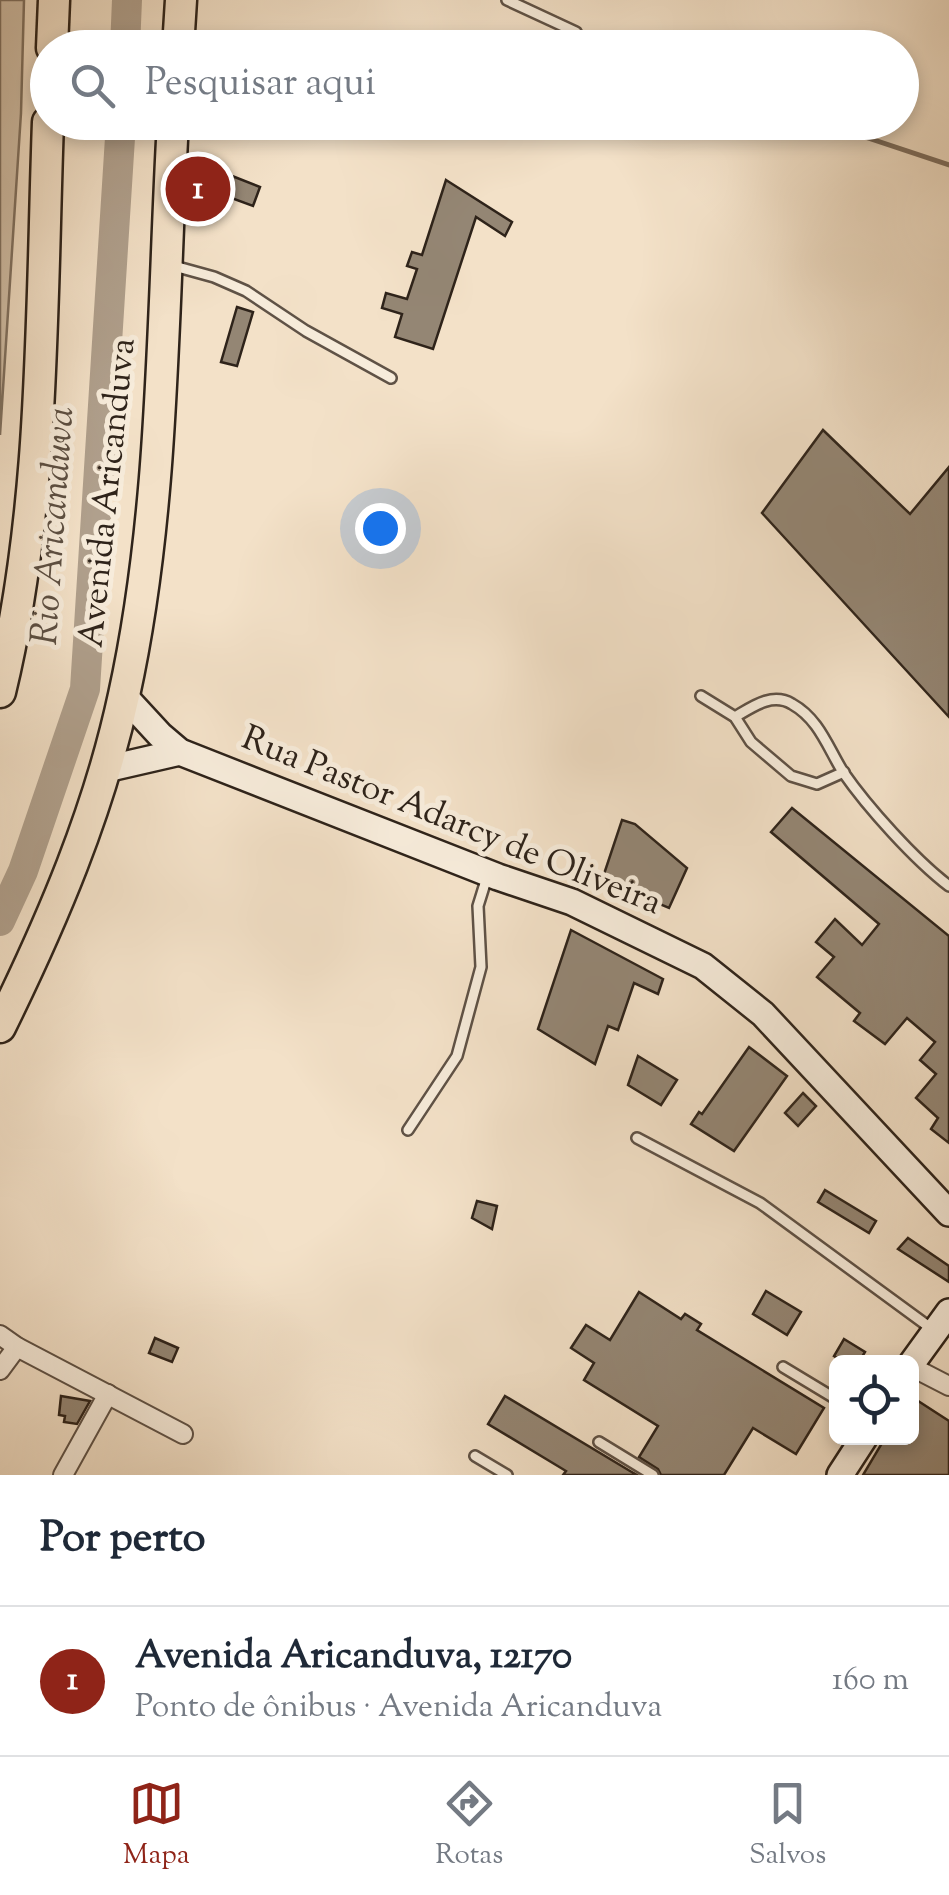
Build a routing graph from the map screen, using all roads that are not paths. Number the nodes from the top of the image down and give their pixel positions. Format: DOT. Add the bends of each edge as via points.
graph roads {
  1 [pos="54,0"];
  2 [pos="180,0"];
  3 [pos="506,0"];
  4 [pos="53,30"];
  5 [pos="179,30"];
  6 [pos="572,30"];
  7 [pos="47,140"];
  8 [pos="172,140"];
  9 [pos="166,264"];
  10 [pos="391,378"];
  11 [pos="0,692"];
  12 [pos="124,696"];
  13 [pos="701,696"];
  14 [pos="735,718"];
  15 [pos="180,752"];
  16 [pos="106,769"];
  17 [pos="844,772"];
  18 [pos="489,874"];
  19 [pos="949,886"];
  20 [pos="0,1028"];
  21 [pos="408,1130"];
  22 [pos="637,1138"];
  23 [pos="949,1213"];
  24 [pos="942,1321"];
  25 [pos="0,1335"];
  26 [pos="17,1347"];
  27 [pos="919,1355"];
  28 [pos="782,1367"];
  29 [pos="919,1369"];
  30 [pos="0,1370"];
  31 [pos="949,1386"];
  32 [pos="108,1394"];
  33 [pos="829,1395"];
  34 [pos="183,1434"];
  35 [pos="598,1442"];
  36 [pos="859,1445"];
  37 [pos="475,1456"];
  38 [pos="63,1475"];
  39 [pos="507,1475"];
  40 [pos="653,1475"];
  41 [pos="840,1475"];
  1 -- 4 [label="highway"];
  2 -- 5 [label="highway"];
  3 -- 6 [label="lane"];
  7 -- 11 [label="highway" via="26,556"];
  8 -- 9 [label="highway, Avenida Aricanduva"];
  9 -- 10 [label="lane" via="246,291"];
  9 -- 12 [label="highway, Avenida Aricanduva" via="150,525"];
  12 -- 15 [label="street, Rua Pastor Adarcy de Oliveira"];
  12 -- 16 [label="highway, Avenida Aricanduva"];
  13 -- 14 [label="lane"];
  14 -- 17 [label="lane" via="751,742 791,776 818,784"];
  14 -- 17 [label="lane" via="763,700 791,703 826,736"];
  15 -- 16 [label="street"];
  15 -- 18 [label="street, Rua Pastor Adarcy de Oliveira"];
  16 -- 20 [label="highway, Avenida Aricanduva" via="54,917"];
  17 -- 19 [label="lane" via="921,865"];
  18 -- 21 [label="lane" via="478,906 481,967 457,1056"];
  18 -- 23 [label="street, Rua Pastor Adarcy de Oliveira" via="572,902 703,966 763,1014"];
  22 -- 24 [label="lane" via="760,1203"];
  24 -- 27 [label="street"];
  25 -- 26 [label="street"];
  26 -- 30 [label="street"];
  26 -- 32 [label="street"];
  28 -- 33 [label="lane"];
  29 -- 31 [label="street"];
  32 -- 34 [label="street"];
  32 -- 38 [label="street"];
  35 -- 40 [label="lane"];
  36 -- 41 [label="street"];
  37 -- 39 [label="lane"];
}
